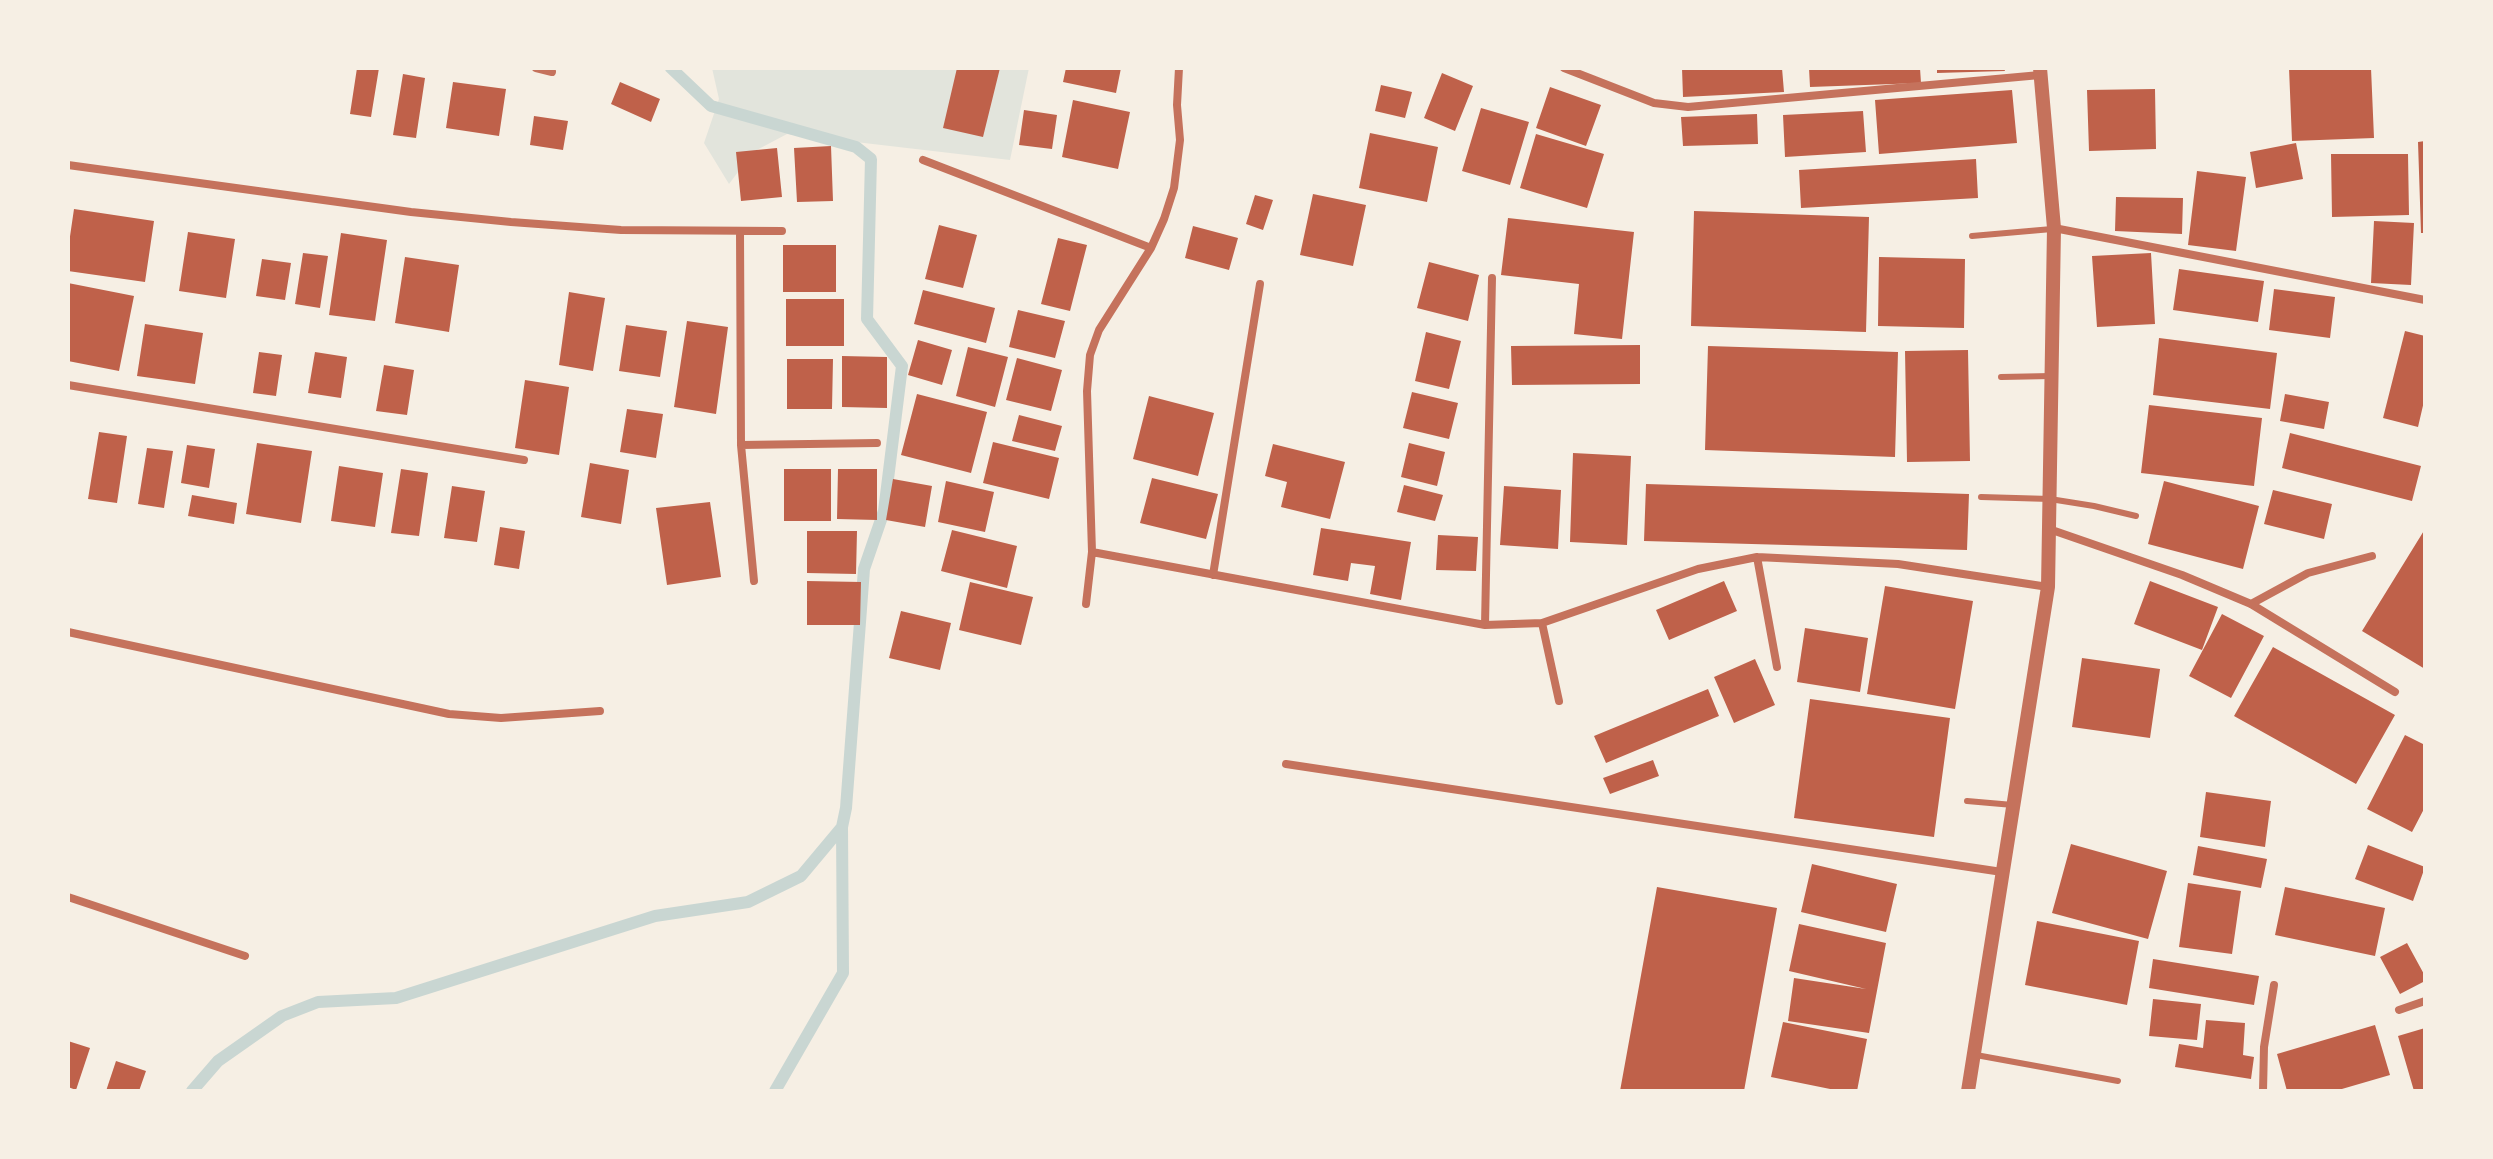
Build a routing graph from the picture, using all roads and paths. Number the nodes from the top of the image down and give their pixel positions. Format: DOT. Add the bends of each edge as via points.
graph roads {
  1 [pos="536,68"];
  2 [pos="1179,68"];
  3 [pos="1564,68"];
  4 [pos="2040,71"];
  5 [pos="552,72"];
  6 [pos="923,160"];
  7 [pos="68,165"];
  8 [pos="2054,228"];
  9 [pos="782,231"];
  10 [pos="740,232"];
  11 [pos="1972,236"];
  12 [pos="1151,248"];
  13 [pos="1492,278"];
  14 [pos="1260,284"];
  15 [pos="2425,300"];
  16 [pos="2051,376"];
  17 [pos="2001,377"];
  18 [pos="68,385"];
  19 [pos="877,443"];
  20 [pos="741,445"];
  21 [pos="524,460"];
  22 [pos="1981,497"];
  23 [pos="2050,499"];
  24 [pos="2136,516"];
  25 [pos="2049,529"];
  26 [pos="1092,552"];
  27 [pos="2372,556"];
  28 [pos="1757,557"];
  29 [pos="1213,575"];
  30 [pos="754,581"];
  31 [pos="2048,587"];
  32 [pos="1086,604"];
  33 [pos="2251,604"];
  34 [pos="1542,623"];
  35 [pos="1485,625"];
  36 [pos="68,632"];
  37 [pos="1777,667"];
  38 [pos="2395,692"];
  39 [pos="1559,701"];
  40 [pos="600,711"];
  41 [pos="1286,764"];
  42 [pos="1967,801"];
  43 [pos="2013,805"];
  44 [pos="2002,872"];
  45 [pos="68,897"];
  46 [pos="245,956"];
  47 [pos="2274,985"];
  48 [pos="2425,1001"];
  49 [pos="2399,1010"];
  50 [pos="1975,1055"];
  51 [pos="2118,1081"];
  52 [pos="1968,1091"];
  53 [pos="2263,1091"];
  1 -- 5 [label="street"];
  2 -- 12 [label="street" via="1174,188"];
  3 -- 4 [label="street" via="1654,103 1688,107"];
  4 -- 8 [label="street"];
  6 -- 12 [label="street"];
  7 -- 10 [label="street" via="497,221"];
  8 -- 11 [label="lane"];
  8 -- 15 [label="street"];
  8 -- 16 [label="street"];
  9 -- 10 [label="street"];
  10 -- 20 [label="street"];
  12 -- 26 [label="street" via="1099,330 1090,355"];
  13 -- 35 [label="street"];
  14 -- 29 [label="street"];
  16 -- 17 [label="lane"];
  16 -- 23 [label="street"];
  18 -- 21 [label="street"];
  19 -- 20 [label="street"];
  20 -- 30 [label="street"];
  22 -- 23 [label="lane"];
  23 -- 24 [label="lane"];
  23 -- 25 [label="street"];
  25 -- 31 [label="street"];
  25 -- 33 [label="street"];
  26 -- 29 [label="street"];
  26 -- 32 [label="street"];
  27 -- 33 [label="street" via="2308,573"];
  28 -- 31 [label="street" via="1898,564"];
  28 -- 34 [label="street" via="1698,569"];
  28 -- 37 [label="street"];
  29 -- 35 [label="street"];
  31 -- 43 [label="street"];
  33 -- 38 [label="street"];
  34 -- 35 [label="street"];
  34 -- 39 [label="street"];
  36 -- 40 [label="street" via="449,714 501,718"];
  41 -- 44 [label="street"];
  42 -- 43 [label="lane"];
  43 -- 44 [label="street"];
  44 -- 50 [label="street"];
  45 -- 46 [label="street"];
  47 -- 53 [label="street"];
  48 -- 49 [label="street"];
  50 -- 51 [label="lane"];
  50 -- 52 [label="street"];
}
